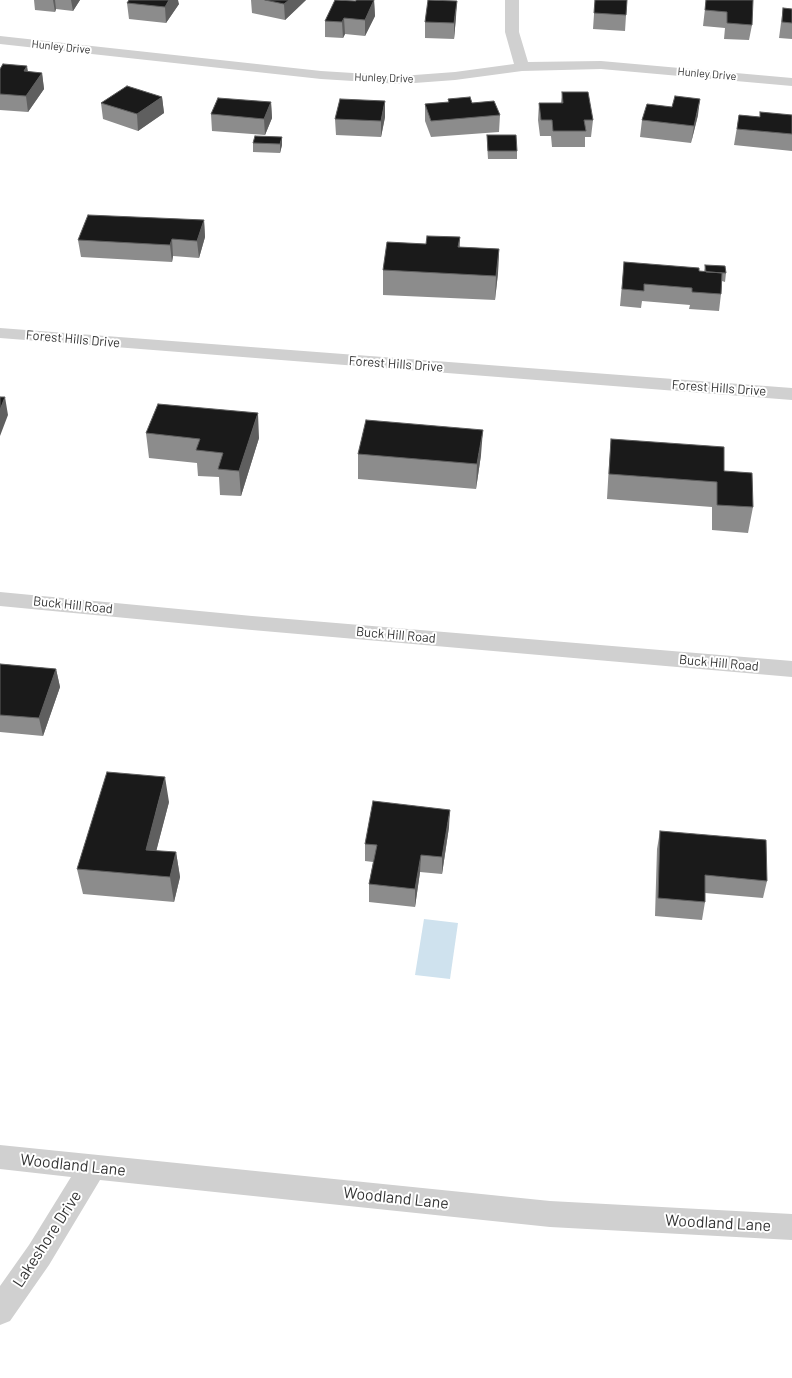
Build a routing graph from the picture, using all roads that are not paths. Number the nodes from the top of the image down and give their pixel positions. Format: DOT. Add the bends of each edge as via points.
graph roads {
  1 [pos="512,0"];
  2 [pos="0,40"];
  3 [pos="522,67"];
  4 [pos="792,82"];
  5 [pos="0,333"];
  6 [pos="792,394"];
  7 [pos="0,599"];
  8 [pos="792,669"];
  9 [pos="0,1157"];
  10 [pos="93,1167"];
  11 [pos="792,1227"];
  12 [pos="0,1311"];
  1 -- 3 [label="street" via="512,32"];
  2 -- 3 [label="street, Hunley Drive" via="321,75 401,80"];
  3 -- 4 [label="street, Hunley Drive" via="601,65"];
  5 -- 6 [label="street, Forest Hills Drive"];
  7 -- 8 [label="street, Buck Hill Road"];
  9 -- 10 [label="street, Woodland Lane"];
  10 -- 11 [label="street, Woodland Lane" via="550,1214"];
  10 -- 12 [label="street, Lakeshore Drive" via="39,1255"];
}
